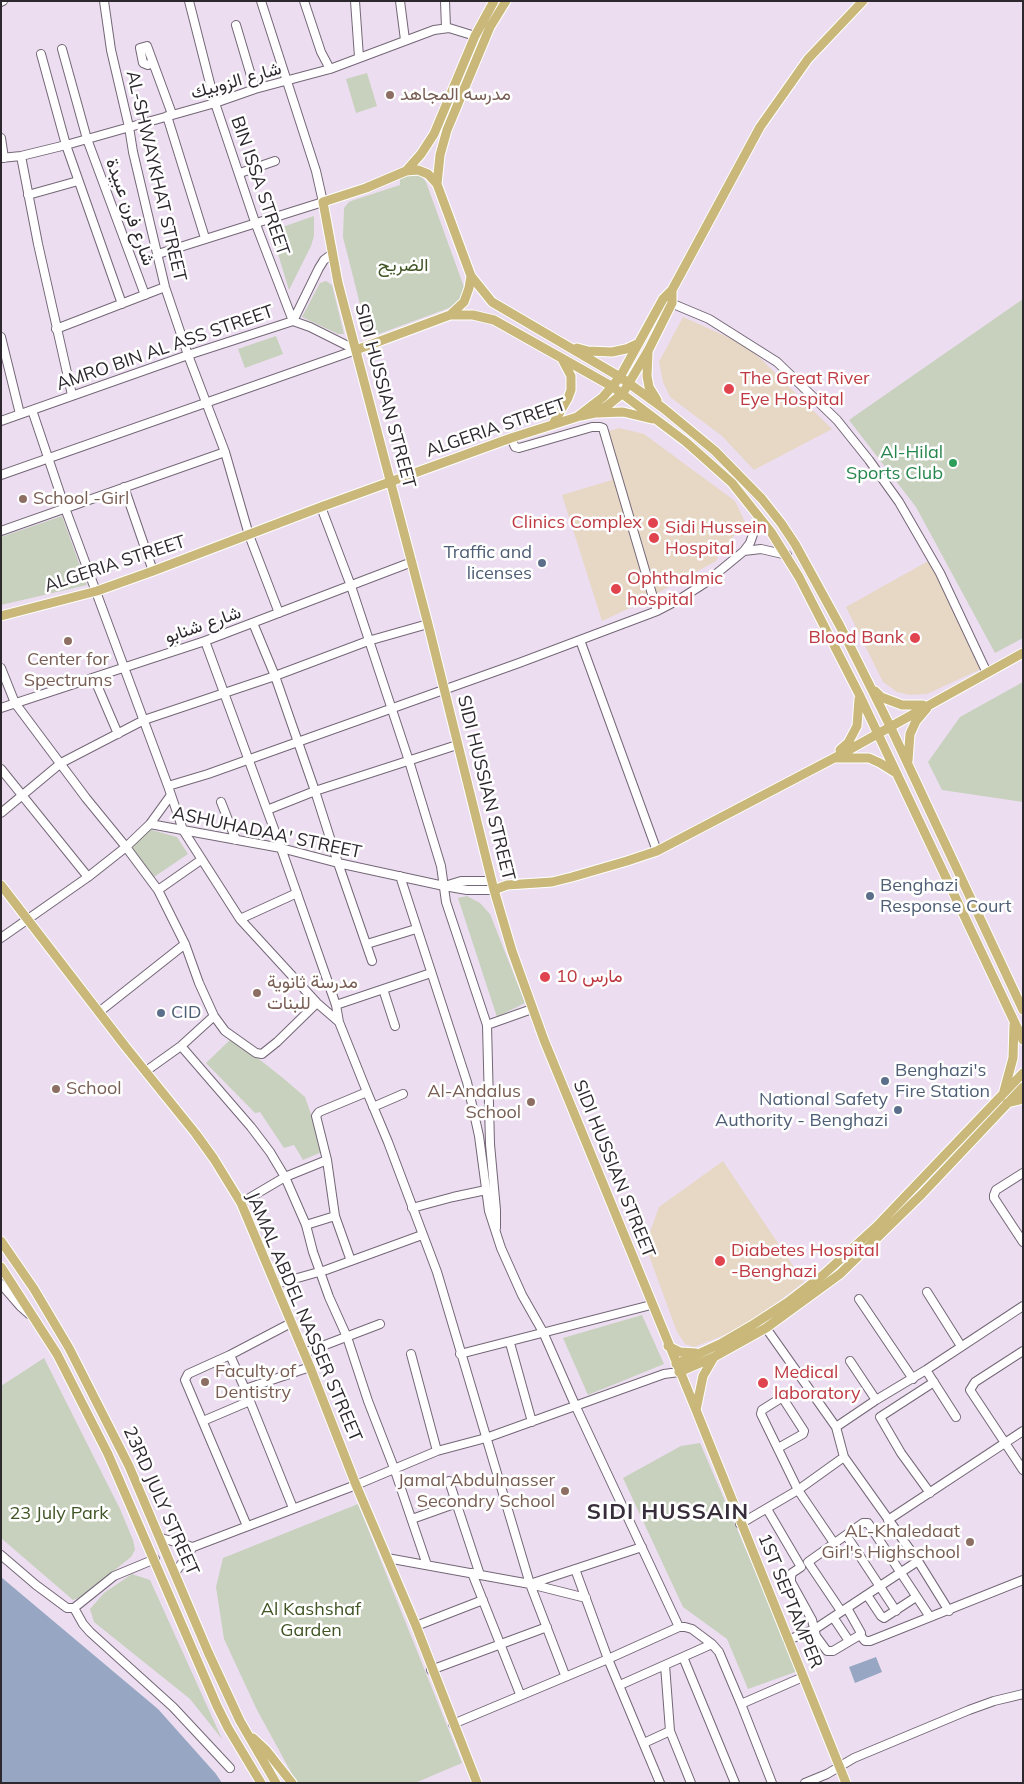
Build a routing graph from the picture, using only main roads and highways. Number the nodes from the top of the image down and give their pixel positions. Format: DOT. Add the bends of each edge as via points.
graph roads {
  1 [pos="494,1"];
  2 [pos="506,1"];
  3 [pos="863,1"];
  4 [pos="406,171"];
  5 [pos="437,184"];
  6 [pos="471,276"];
  7 [pos="672,290"];
  8 [pos="450,315"];
  9 [pos="639,342"];
  10 [pos="562,343"];
  11 [pos="649,349"];
  12 [pos="356,350"];
  13 [pos="561,357"];
  14 [pos="620,377"];
  15 [pos="629,384"];
  16 [pos="613,387"];
  17 [pos="623,394"];
  18 [pos="664,408"];
  19 [pos="596,413"];
  20 [pos="577,417"];
  21 [pos="658,420"];
  22 [pos="553,424"];
  23 [pos="391,482"];
  24 [pos="1,616"];
  25 [pos="1023,653"];
  26 [pos="871,688"];
  27 [pos="859,694"];
  28 [pos="930,704"];
  29 [pos="890,726"];
  30 [pos="877,733"];
  31 [pos="830,759"];
  32 [pos="908,767"];
  33 [pos="896,773"];
  34 [pos="1,885"];
  35 [pos="493,886"];
  36 [pos="1023,1010"];
  37 [pos="1014,1022"];
  38 [pos="1023,1040"];
  39 [pos="1023,1073"];
  40 [pos="1023,1087"];
  41 [pos="1003,1093"];
  42 [pos="1023,1099"];
  43 [pos="1007,1103"];
  44 [pos="1,1241"];
  45 [pos="1,1267"];
  46 [pos="668,1346"];
  47 [pos="69,1348"];
  48 [pos="704,1352"];
  49 [pos="57,1354"];
  50 [pos="714,1357"];
  51 [pos="677,1368"];
  52 [pos="696,1410"];
  53 [pos="245,1730"];
  54 [pos="261,1783"];
  55 [pos="276,1783"];
  56 [pos="292,1783"];
  57 [pos="477,1783"];
  58 [pos="846,1783"];
  1 -- 4 [label="main road" via="474,36 434,134"];
  2 -- 5 [label="main road" via="490,27 447,130"];
  3 -- 7 [label="main road, ALGERIA STREET" via="808,59 760,127"];
  4 -- 5 [label="main road" via="423,172"];
  4 -- 12 [label="main road, SIDI HUSSIAN STREET" via="323,202 338,283"];
  5 -- 6 [label="main road"];
  6 -- 8 [label="main road" via="464,302"];
  6 -- 10 [label="main road" via="492,302"];
  7 -- 9 [label="main road, ALGERIA STREET" via="662,299"];
  7 -- 11 [label="main road" via="672,303"];
  8 -- 12 [label="main road"];
  8 -- 13 [label="main road" via="494,320"];
  9 -- 10 [label="main road" via="621,351 601,353"];
  9 -- 14 [label="main road, ALGERIA STREET"];
  10 -- 14 [label="main road"];
  11 -- 15 [label="main road"];
  11 -- 18 [label="main road" via="649,387"];
  12 -- 23 [label="main road, SIDI HUSSIAN STREET"];
  13 -- 16 [label="main road"];
  13 -- 22 [label="main road" via="572,383 568,398"];
  14 -- 15 [label="main road"];
  14 -- 16 [label="main road, ALGERIA STREET"];
  15 -- 17 [label="main road"];
  15 -- 18 [label="main road"];
  16 -- 17 [label="main road"];
  16 -- 20 [label="main road, ALGERIA STREET"];
  17 -- 19 [label="main road"];
  17 -- 21 [label="main road"];
  18 -- 26 [label="main road" via="734,469 781,522"];
  19 -- 20 [label="main road"];
  19 -- 21 [label="main road" via="623,412"];
  20 -- 22 [label="main road, ALGERIA STREET"];
  21 -- 27 [label="main road" via="732,483 787,555"];
  22 -- 23 [label="main road, ALGERIA STREET"];
  23 -- 24 [label="main road, ALGERIA STREET" via="153,572 97,591"];
  23 -- 35 [label="main road, SIDI HUSSIAN STREET"];
  25 -- 28 [label="main road"];
  26 -- 28 [label="main road" via="881,697 902,705"];
  26 -- 29 [label="main road"];
  27 -- 30 [label="main road"];
  27 -- 31 [label="main road" via="859,717 853,735"];
  28 -- 29 [label="main road"];
  28 -- 32 [label="main road" via="910,734"];
  29 -- 30 [label="main road"];
  29 -- 32 [label="main road"];
  30 -- 31 [label="main road"];
  30 -- 33 [label="main road"];
  31 -- 33 [label="main road" via="869,758"];
  31 -- 35 [label="main road" via="657,850 552,882"];
  32 -- 36 [label="main road"];
  33 -- 37 [label="main road"];
  34 -- 57 [label="main road, JAMAL ABDEL NASSER STREET" via="210,1154 241,1204 416,1626"];
  35 -- 46 [label="main road, SIDI HUSSIAN STREET" via="532,1010"];
  37 -- 38 [label="main road"];
  37 -- 41 [label="main road" via="1013,1058"];
  39 -- 41 [label="main road"];
  40 -- 43 [label="main road"];
  41 -- 48 [label="main road" via="840,1261 782,1306"];
  42 -- 43 [label="main road"];
  43 -- 50 [label="main road" via="856,1260 766,1328"];
  44 -- 47 [label="main road, 23RD JULY STREET"];
  45 -- 49 [label="main road, 23RD JULY STREET"];
  46 -- 48 [label="main road" via="680,1352"];
  46 -- 51 [label="main road, SIDI HUSSIAN STREET"];
  47 -- 49 [label="main road"];
  47 -- 53 [label="main road, 23RD JULY STREET" via="129,1466"];
  48 -- 51 [label="main road"];
  49 -- 54 [label="main road, 23RD JULY STREET" via="108,1454 217,1706"];
  50 -- 51 [label="main road"];
  50 -- 52 [label="main road" via="703,1376"];
  51 -- 52 [label="main road, 1ST SEPTAMPER"];
  52 -- 58 [label="main road, 1ST SEPTAMPER"];
  53 -- 55 [label="main road, 23RD JULY STREET"];
  53 -- 56 [label="main road"];
}
